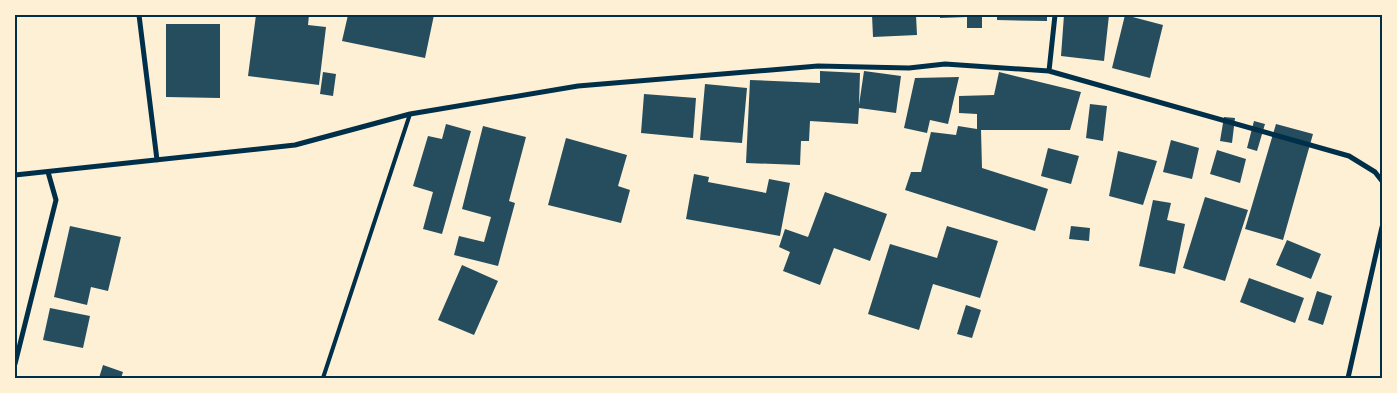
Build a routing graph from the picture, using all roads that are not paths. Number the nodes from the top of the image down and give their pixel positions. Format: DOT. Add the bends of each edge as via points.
graph roads {
  1 [pos="139,15"];
  2 [pos="1055,15"];
  3 [pos="1049,71"];
  4 [pos="410,114"];
  5 [pos="157,160"];
  6 [pos="48,172"];
  7 [pos="15,175"];
  8 [pos="1382,180"];
  9 [pos="1382,226"];
  10 [pos="15,364"];
  11 [pos="323,378"];
  12 [pos="1348,378"];
  1 -- 5 [label="street"];
  2 -- 3 [label="street"];
  3 -- 4 [label="street" via="945,64 909,68 818,66 578,86"];
  3 -- 8 [label="street" via="1349,156"];
  4 -- 5 [label="street" via="295,146"];
  4 -- 11 [label="lane"];
  5 -- 6 [label="street"];
  6 -- 7 [label="street"];
  6 -- 10 [label="street" via="56,200"];
  9 -- 12 [label="street"];
}
